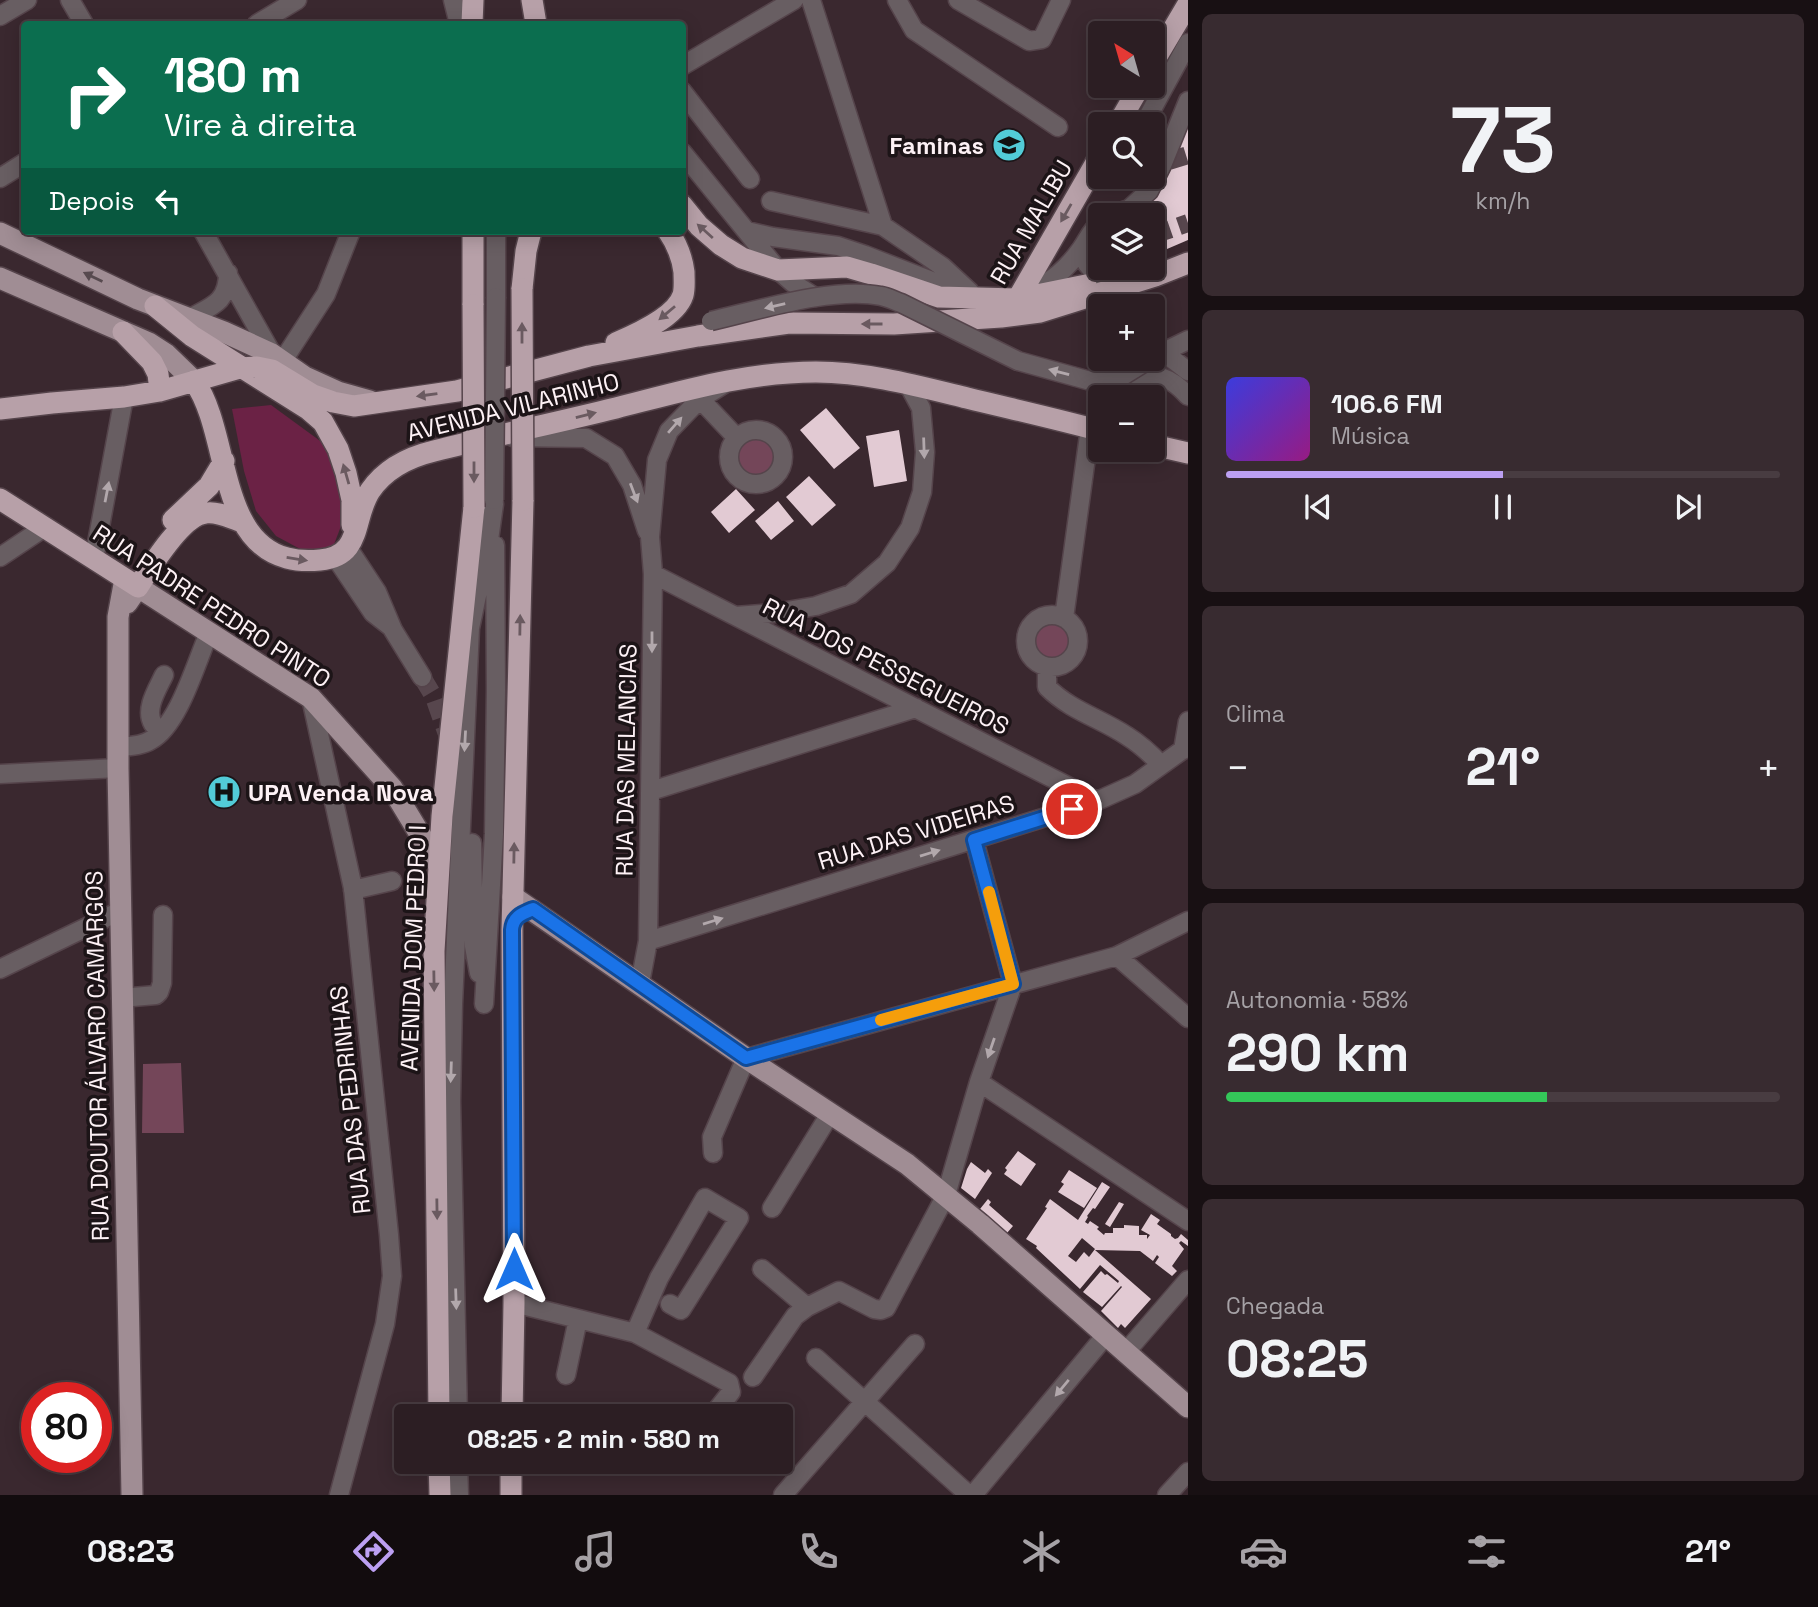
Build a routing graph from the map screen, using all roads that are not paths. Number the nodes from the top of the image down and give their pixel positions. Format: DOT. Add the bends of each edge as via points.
graph roads {
  1 [pos="27,0"];
  2 [pos="70,0"];
  3 [pos="298,0"];
  4 [pos="453,0"];
  5 [pos="473,0"];
  6 [pos="532,0"];
  7 [pos="794,0"];
  8 [pos="811,0"];
  9 [pos="897,0"];
  10 [pos="958,0"];
  11 [pos="1061,0"];
  12 [pos="1188,4"];
  13 [pos="0,16"];
  14 [pos="82,21"];
  15 [pos="262,21"];
  16 [pos="458,21"];
  17 [pos="472,21"];
  18 [pos="536,21"];
  19 [pos="1166,41"];
  20 [pos="1188,43"];
  21 [pos="686,64"];
  22 [pos="686,96"];
  23 [pos="1187,104"];
  24 [pos="1151,112"];
  25 [pos="1058,127"];
  26 [pos="686,157"];
  27 [pos="1165,157"];
  28 [pos="21,165"];
  29 [pos="1088,176"];
  30 [pos="0,178"];
  31 [pos="750,179"];
  32 [pos="1150,189"];
  33 [pos="771,201"];
  34 [pos="1136,203"];
  35 [pos="686,210"];
  36 [pos="883,226"];
  37 [pos="747,231"];
  38 [pos="0,233"];
  39 [pos="205,235"];
  40 [pos="349,235"];
  41 [pos="473,235"];
  42 [pos="496,235"];
  43 [pos="530,235"];
  44 [pos="670,235"];
  45 [pos="1088,237"];
  46 [pos="1083,246"];
  47 [pos="1188,263"];
  48 [pos="778,270"];
  49 [pos="228,273"];
  50 [pos="0,278"];
  51 [pos="1102,282"];
  52 [pos="1127,284"];
  53 [pos="811,295"];
  54 [pos="978,299"];
  55 [pos="155,306"];
  56 [pos="1012,308"];
  57 [pos="190,318"];
  58 [pos="123,331"];
  59 [pos="675,341"];
  60 [pos="1186,342"];
  61 [pos="1165,352"];
  62 [pos="589,356"];
  63 [pos="277,358"];
  64 [pos="1165,362"];
  65 [pos="240,368"];
  66 [pos="1130,371"];
  67 [pos="1188,371"];
  68 [pos="733,379"];
  69 [pos="194,381"];
  70 [pos="908,384"];
  71 [pos="1138,385"];
  72 [pos="936,390"];
  73 [pos="160,391"];
  74 [pos="1188,396"];
  75 [pos="124,397"];
  76 [pos="700,399"];
  77 [pos="375,403"];
  78 [pos="921,408"];
  79 [pos="0,409"];
  80 [pos="1088,427"];
  81 [pos="496,437"];
  82 [pos="737,438"];
  83 [pos="1165,447"];
  84 [pos="1188,453"];
  85 [pos="224,461"];
  86 [pos="1090,462"];
  87 [pos="0,499"];
  88 [pos="484,505"];
  89 [pos="243,523"];
  90 [pos="45,527"];
  91 [pos="650,537"];
  92 [pos="345,549"];
  93 [pos="0,557"];
  94 [pos="94,559"];
  95 [pos="653,574"];
  96 [pos="131,583"];
  97 [pos="736,616"];
  98 [pos="1064,618"];
  99 [pos="209,633"];
  100 [pos="1047,667"];
  101 [pos="164,675"];
  102 [pos="422,677"];
  103 [pos="311,698"];
  104 [pos="916,708"];
  105 [pos="1188,721"];
  106 [pos="162,732"];
  107 [pos="1185,748"];
  108 [pos="118,758"];
  109 [pos="1161,765"];
  110 [pos="0,774"];
  111 [pos="651,791"];
  112 [pos="1097,801"];
  113 [pos="405,808"];
  114 [pos="442,816"];
  115 [pos="974,840"];
  116 [pos="472,843"];
  117 [pos="438,864"];
  118 [pos="392,881"];
  119 [pos="353,890"];
  120 [pos="513,897"];
  121 [pos="533,909"];
  122 [pos="120,911"];
  123 [pos="163,915"];
  124 [pos="1188,921"];
  125 [pos="513,922"];
  126 [pos="648,942"];
  127 [pos="474,946"];
  128 [pos="1117,956"];
  129 [pos="0,969"];
  130 [pos="640,983"];
  131 [pos="1013,984"];
  132 [pos="121,998"];
  133 [pos="453,1004"];
  134 [pos="1188,1018"];
  135 [pos="746,1058"];
  136 [pos="979,1082"];
  137 [pos="830,1114"];
  138 [pos="713,1153"];
  139 [pos="946,1195"];
  140 [pos="772,1208"];
  141 [pos="1188,1221"];
  142 [pos="762,1269"];
  143 [pos="1188,1280"];
  144 [pos="514,1303"];
  145 [pos="670,1304"];
  146 [pos="807,1307"];
  147 [pos="578,1319"];
  148 [pos="635,1333"];
  149 [pos="1106,1335"];
  150 [pos="915,1344"];
  151 [pos="1125,1353"];
  152 [pos="816,1358"];
  153 [pos="566,1376"];
  154 [pos="753,1377"];
  155 [pos="864,1401"];
  156 [pos="439,1404"];
  157 [pos="458,1404"];
  158 [pos="512,1404"];
  159 [pos="722,1404"];
  160 [pos="1188,1407"];
  161 [pos="1188,1472"];
  162 [pos="439,1474"];
  163 [pos="458,1474"];
  164 [pos="511,1474"];
  165 [pos="132,1495"];
  166 [pos="339,1495"];
  167 [pos="440,1495"];
  168 [pos="458,1495"];
  169 [pos="511,1495"];
  170 [pos="783,1495"];
  171 [pos="971,1495"];
  172 [pos="1167,1495"];
  1 -- 13 [label="street"];
  2 -- 14 [label="street"];
  3 -- 15 [label="street"];
  4 -- 16 [label="street"];
  5 -- 17 [label="highway"];
  6 -- 18 [label="highway"];
  7 -- 21 [label="street"];
  8 -- 36 [label="street"];
  9 -- 25 [label="street" via="914,30"];
  10 -- 11 [label="street" via="1029,41 1042,39"];
  12 -- 19 [label="highway"];
  20 -- 24 [label="street"];
  22 -- 31 [label="street"];
  23 -- 27 [label="street"];
  26 -- 37 [label="street"];
  28 -- 30 [label="street"];
  29 -- 56 [label="highway, RUA MALIBU, one-way"];
  32 -- 34 [label="street"];
  33 -- 36 [label="street"];
  48 -- 35 [label="highway, one-way" via="721,245"];
  36 -- 54 [label="street" via="943,267"];
  37 -- 48 [label="street"];
  37 -- 54 [label="street" via="838,246"];
  55 -- 38 [label="main road, AVENIDA VILARINHO, one-way"];
  39 -- 49 [label="street"];
  40 -- 63 [label="street" via="326,295"];
  41 -- 88 [label="highway, AVENIDA DOM PEDRO I, one-way, bridge"];
  42 -- 88 [label="street, bridge"];
  120 -- 43 [label="highway, one-way, bridge" via="523,500 522,289"];
  44 -- 62 [label="highway, one-way" via="682,257 684,292 679,303 642,331"];
  45 -- 46 [label="street"];
  46 -- 51 [label="street" via="1087,264"];
  46 -- 56 [label="street" via="1050,282"];
  47 -- 52 [label="highway, AVENIDA VILARINHO"];
  48 -- 53 [label="street"];
  48 -- 54 [label="highway" via="847,267 939,297"];
  49 -- 57 [label="street" via="222,298"];
  49 -- 63 [label="street" via="255,327"];
  50 -- 58 [label="main road"];
  51 -- 52 [label="highway"];
  51 -- 56 [label="highway"];
  52 -- 56 [label="highway, AVENIDA VILARINHO" via="1040,312"];
  53 -- 59 [label="street, one-way, bridge" via="711,321"];
  66 -- 53 [label="street, one-way, bridge" via="1115,380 1094,382 1018,361 884,296"];
  54 -- 56 [label="highway"];
  55 -- 57 [label="main road, AVENIDA VILARINHO"];
  55 -- 65 [label="highway"];
  56 -- 59 [label="highway, AVENIDA VILARINHO, one-way" via="894,324 789,323"];
  57 -- 63 [label="main road, AVENIDA VILARINHO"];
  58 -- 69 [label="main road" via="166,354"];
  58 -- 73 [label="highway" via="152,362"];
  59 -- 62 [label="highway, AVENIDA VILARINHO"];
  60 -- 61 [label="street"];
  62 -- 77 [label="highway, AVENIDA VILARINHO, one-way" via="457,391"];
  63 -- 77 [label="main road, AVENIDA VILARINHO" via="305,377"];
  64 -- 67 [label="street"];
  65 -- 69 [label="highway"];
  65 -- 77 [label="highway" via="272,370 333,402"];
  92 -- 65 [label="highway, one-way" via="352,500 338,449 323,422"];
  68 -- 70 [label="highway, AVENIDA VILARINHO" via="818,372"];
  68 -- 76 [label="street, RUA DAS MELANCIAS"];
  81 -- 68 [label="highway, AVENIDA VILARINHO, one-way"];
  69 -- 73 [label="highway"];
  69 -- 85 [label="highway" via="210,410"];
  70 -- 72 [label="highway, AVENIDA VILARINHO"];
  70 -- 78 [label="street"];
  71 -- 74 [label="street" via="1159,375"];
  72 -- 78 [label="street"];
  72 -- 80 [label="highway, AVENIDA VILARINHO"];
  73 -- 75 [label="highway"];
  75 -- 79 [label="highway"];
  94 -- 75 [label="street, one-way"];
  76 -- 82 [label="street"];
  91 -- 76 [label="street, RUA DAS MELANCIAS, one-way" via="657,460 669,430"];
  78 -- 97 [label="street, one-way" via="922,492 910,528 887,563 851,594 816,606"];
  81 -- 91 [label="street, RUA DAS MELANCIAS, one-way" via="586,438 615,456 632,485"];
  81 -- 92 [label="highway, AVENIDA VILARINHO" via="408,458 382,476 369,492"];
  83 -- 84 [label="highway"];
  85 -- 89 [label="highway"];
  85 -- 96 [label="highway, RUA DOUTOR ÁLVARO CAMARGOS" via="209,486 162,531"];
  86 -- 98 [label="street"];
  87 -- 90 [label="highway, RUA PADRE PEDRO PINTO"];
  88 -- 114 [label="highway, AVENIDA DOM PEDRO I"];
  88 -- 127 [label="street" via="496,690 494,834 484,1004"];
  88 -- 133 [label="street, one-way" via="488,541 470,628"];
  89 -- 92 [label="highway, one-way" via="267,550 287,558 309,561"];
  89 -- 96 [label="highway, RUA DOUTOR ÁLVARO CAMARGOS" via="210,513 192,518"];
  90 -- 93 [label="street"];
  90 -- 94 [label="highway, RUA PADRE PEDRO PINTO"];
  91 -- 95 [label="street, RUA DAS MELANCIAS"];
  92 -- 102 [label="street" via="373,613 393,630"];
  94 -- 96 [label="highway, RUA PADRE PEDRO PINTO"];
  95 -- 97 [label="street, RUA DOS PESSEGUEIROS"];
  95 -- 111 [label="street, RUA DAS MELANCIAS, one-way"];
  96 -- 99 [label="main road, RUA PADRE PEDRO PINTO"];
  96 -- 108 [label="main road, RUA DOUTOR ÁLVARO CAMARGOS" via="118,617"];
  97 -- 104 [label="street, RUA DOS PESSEGUEIROS"];
  98 -- 100 [label="street" via="1077,631 1077,649 1065,664"];
  98 -- 100 [label="street" via="1044,616 1027,632 1027,650"];
  99 -- 103 [label="main road, RUA PADRE PEDRO PINTO"];
  99 -- 106 [label="street" via="183,698"];
  100 -- 109 [label="street" via="1047,687 1060,700 1127,736"];
  101 -- 106 [label="street" via="150,711"];
  103 -- 113 [label="main road, RUA PADRE PEDRO PINTO" via="385,779"];
  103 -- 119 [label="street, RUA DAS PEDRINHAS"];
  104 -- 111 [label="street"];
  104 -- 112 [label="street, RUA DOS PESSEGUEIROS"];
  105 -- 107 [label="street"];
  106 -- 108 [label="street"];
  107 -- 109 [label="street, RUA DAS VIDEIRAS"];
  108 -- 110 [label="street" via="94,769"];
  108 -- 122 [label="main road, RUA DOUTOR ÁLVARO CAMARGOS"];
  109 -- 112 [label="street, RUA DAS VIDEIRAS" via="1135,784"];
  111 -- 126 [label="street, RUA DAS MELANCIAS"];
  112 -- 115 [label="street, RUA DAS VIDEIRAS"];
  113 -- 114 [label="main road" via="427,820"];
  113 -- 117 [label="main road, RUA PADRE PEDRO PINTO"];
  114 -- 117 [label="highway, AVENIDA DOM PEDRO I"];
  126 -- 115 [label="street, RUA DAS VIDEIRAS, one-way"];
  115 -- 131 [label="street"];
  116 -- 127 [label="street"];
  117 -- 156 [label="highway, AVENIDA DOM PEDRO I, one-way" via="434,951"];
  118 -- 119 [label="street"];
  119 -- 166 [label="street, RUA DAS PEDRINHAS" via="392,1276 385,1324"];
  120 -- 121 [label="main road"];
  120 -- 125 [label="highway"];
  121 -- 125 [label="main road"];
  121 -- 130 [label="main road"];
  122 -- 129 [label="street"];
  122 -- 132 [label="main road, RUA DOUTOR ÁLVARO CAMARGOS"];
  123 -- 132 [label="street" via="159,992"];
  124 -- 128 [label="street"];
  125 -- 144 [label="highway"];
  126 -- 130 [label="street, RUA DAS MELANCIAS"];
  127 -- 133 [label="street"];
  128 -- 131 [label="street"];
  128 -- 134 [label="street"];
  130 -- 135 [label="main road"];
  131 -- 135 [label="street"];
  131 -- 136 [label="street, one-way"];
  132 -- 165 [label="main road, RUA DOUTOR ÁLVARO CAMARGOS"];
  133 -- 157 [label="street, one-way"];
  135 -- 137 [label="main road"];
  135 -- 138 [label="street" via="712,1137"];
  136 -- 139 [label="street"];
  136 -- 141 [label="street"];
  137 -- 139 [label="main road"];
  137 -- 140 [label="street"];
  139 -- 146 [label="street" via="886,1308 874,1309 839,1291"];
  139 -- 149 [label="main road"];
  142 -- 146 [label="street"];
  143 -- 151 [label="street"];
  144 -- 147 [label="street"];
  144 -- 158 [label="highway"];
  145 -- 148 [label="street" via="681,1310 739,1218 705,1198 659,1278"];
  146 -- 154 [label="street" via="794,1316"];
  147 -- 148 [label="street"];
  147 -- 153 [label="street"];
  148 -- 159 [label="street" via="729,1383 731,1392"];
  149 -- 151 [label="main road"];
  149 -- 171 [label="street, one-way"];
  150 -- 155 [label="street"];
  151 -- 160 [label="main road"];
  152 -- 155 [label="street"];
  155 -- 170 [label="street"];
  155 -- 171 [label="street"];
  161 -- 172 [label="street"];
  162 -- 167 [label="highway"];
  163 -- 168 [label="street"];
  164 -- 169 [label="highway"];
}
